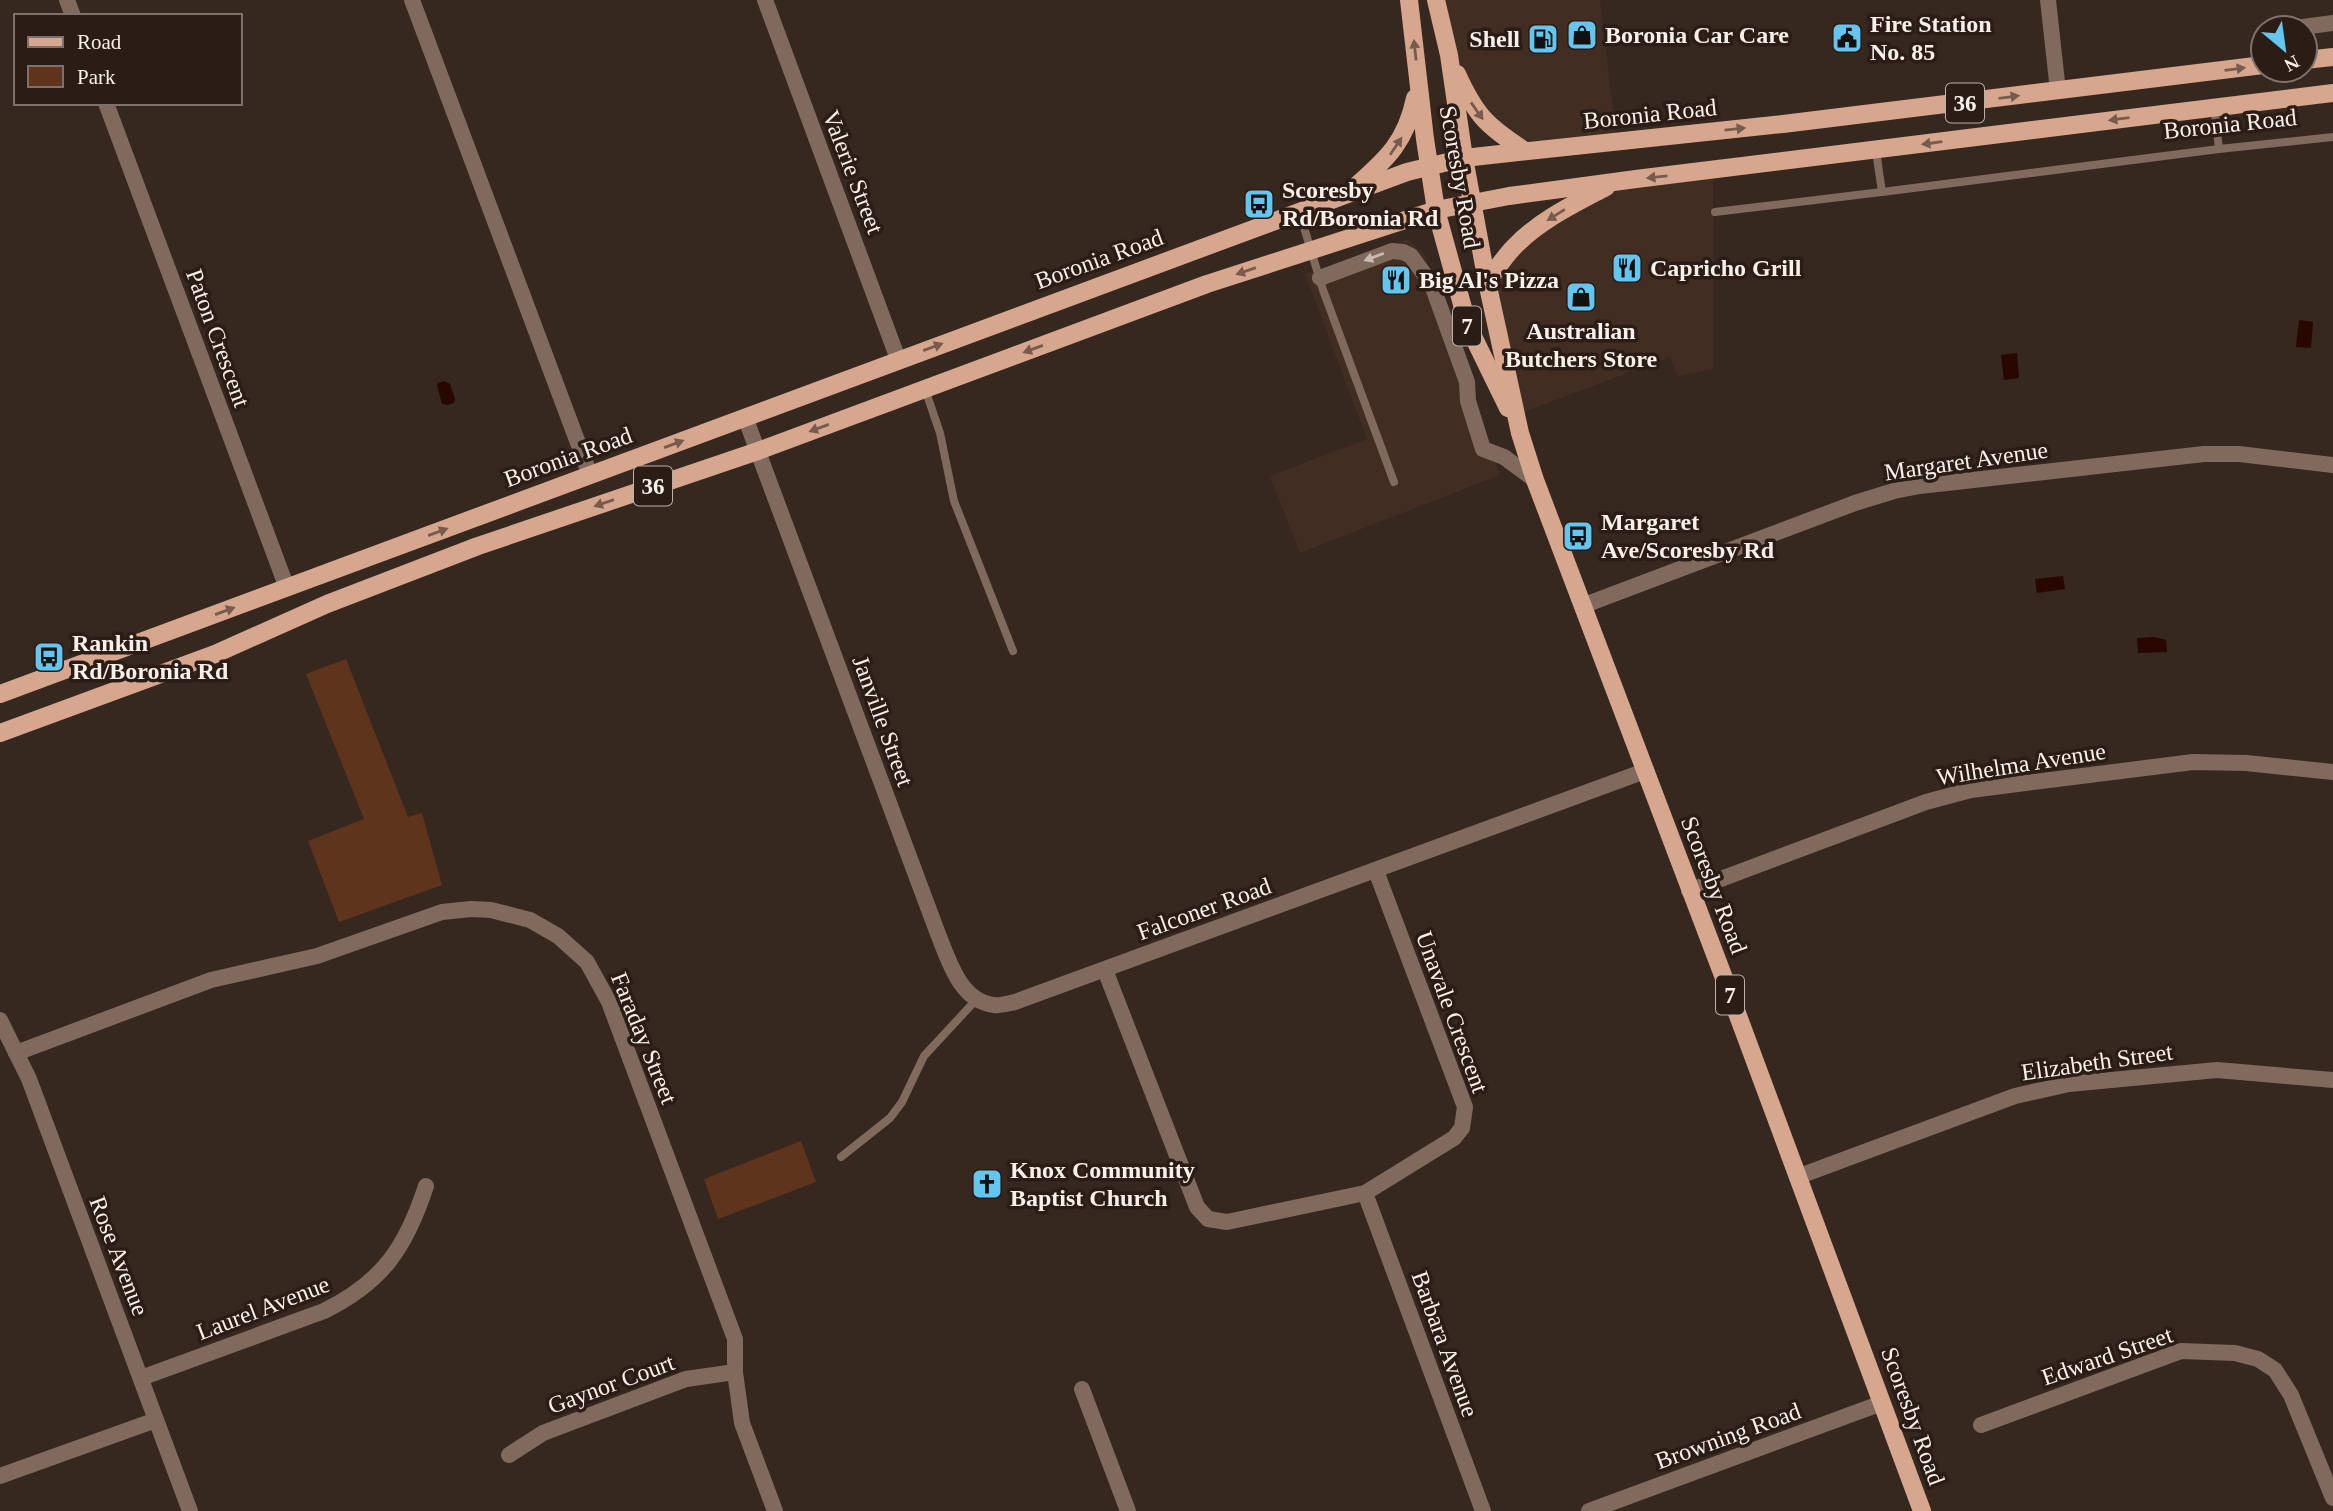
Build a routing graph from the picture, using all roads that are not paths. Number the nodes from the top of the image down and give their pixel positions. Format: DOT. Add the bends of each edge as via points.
graph roads {
  1 [pos="412,0"];
  2 [pos="765,0"];
  3 [pos="1409,0"];
  4 [pos="1436,0"];
  5 [pos="2048,0"];
  6 [pos="1449,55"];
  7 [pos="2249,67"];
  8 [pos="1419,83"];
  9 [pos="2058,92"];
  10 [pos="2333,93"];
  11 [pos="107,105"];
  12 [pos="2214,106"];
  13 [pos="2333,137"];
  14 [pos="2220,149"];
  15 [pos="1525,151"];
  16 [pos="1876,151"];
  17 [pos="1464,158"];
  18 [pos="1429,167"];
  19 [pos="1616,182"];
  20 [pos="1882,192"];
  21 [pos="1349,193"];
  22 [pos="1472,203"];
  23 [pos="1299,210"];
  24 [pos="1436,210"];
  25 [pos="1715,212"];
  26 [pos="1311,249"];
  27 [pos="1320,278"];
  28 [pos="1487,282"];
  29 [pos="898,359"];
  30 [pos="925,389"];
  31 [pos="746,417"];
  32 [pos="1520,433"];
  33 [pos="758,451"];
  34 [pos="2333,465"];
  35 [pos="590,475"];
  36 [pos="1535,480"];
  37 [pos="1394,482"];
  38 [pos="287,588"];
  39 [pos="1582,606"];
  40 [pos="1013,651"];
  41 [pos="0,694"];
  42 [pos="0,733"];
  43 [pos="1645,771"];
  44 [pos="2333,772"];
  45 [pos="1376,871"];
  46 [pos="1689,891"];
  47 [pos="1105,970"];
  48 [pos="976,1000"];
  49 [pos="0,1020"];
  50 [pos="16,1053"];
  51 [pos="2333,1080"];
  52 [pos="841,1157"];
  53 [pos="1797,1177"];
  54 [pos="426,1186"];
  55 [pos="1365,1194"];
  56 [pos="735,1371"];
  57 [pos="141,1378"];
  58 [pos="1082,1389"];
  59 [pos="1882,1403"];
  60 [pos="156,1420"];
  61 [pos="1982,1425"];
  62 [pos="509,1455"];
  63 [pos="0,1476"];
  64 [pos="2333,1498"];
  65 [pos="190,1511"];
  66 [pos="775,1511"];
  67 [pos="1128,1511"];
  68 [pos="1483,1511"];
  69 [pos="1589,1511"];
  70 [pos="1922,1511"];
  1 -- 35 [label="street"];
  2 -- 29 [label="street, Valerie Street"];
  8 -- 3 [label="main road, Scoresby Road / 7, one-way"];
  4 -- 6 [label="main road, Scoresby Road / 7"];
  5 -- 9 [label="street"];
  6 -- 15 [label="main road, one-way" via="1479,116"];
  6 -- 17 [label="main road, Scoresby Road / 7"];
  9 -- 7 [label="main road, Boronia Road / 36, one-way"];
  8 -- 18 [label="main road, Scoresby Road / 7"];
  21 -- 8 [label="main road, one-way" via="1387,159 1402,138"];
  15 -- 9 [label="main road, Boronia Road / 36, one-way"];
  10 -- 12 [label="main road, Boronia Road / 36"];
  11 -- 38 [label="street, Paton Crescent"];
  12 -- 14 [label="lane"];
  12 -- 16 [label="main road, Boronia Road / 36, one-way"];
  13 -- 14 [label="lane, Boronia Road"];
  14 -- 20 [label="lane, Boronia Road"];
  15 -- 17 [label="main road, Boronia Road / 36"];
  16 -- 19 [label="main road, Boronia Road / 36, one-way"];
  16 -- 20 [label="lane"];
  17 -- 18 [label="main road, Boronia Road / 36"];
  17 -- 22 [label="main road, Scoresby Road / 7"];
  18 -- 21 [label="main road, Boronia Road / 36"];
  18 -- 24 [label="main road, Scoresby Road / 7"];
  19 -- 22 [label="main road, Boronia Road / 36"];
  19 -- 28 [label="main road, one-way" via="1537,227 1514,247"];
  20 -- 25 [label="lane, Boronia Road"];
  21 -- 23 [label="main road, Boronia Road / 36"];
  22 -- 24 [label="main road, Boronia Road / 36"];
  22 -- 28 [label="main road, Scoresby Road / 7"];
  23 -- 26 [label="lane"];
  29 -- 23 [label="main road, Boronia Road / 36, one-way"];
  24 -- 26 [label="main road, Boronia Road / 36"];
  24 -- 32 [label="main road, Scoresby Road / 7" via="1468,326"];
  26 -- 27 [label="lane"];
  26 -- 30 [label="main road, Boronia Road / 36, one-way"];
  36 -- 27 [label="street, one-way" via="1504,457 1483,449 1467,382 1438,300 1411,256 1392,251"];
  27 -- 37 [label="lane"];
  28 -- 32 [label="main road, Scoresby Road / 7"];
  29 -- 31 [label="main road, Boronia Road / 36"];
  30 -- 33 [label="main road, Boronia Road / 36, one-way"];
  30 -- 40 [label="lane" via="954,501"];
  31 -- 33 [label="street, Janville Street"];
  35 -- 31 [label="main road, Boronia Road / 36, one-way"];
  32 -- 36 [label="main road, Scoresby Road / 7"];
  33 -- 42 [label="main road, Boronia Road / 36, one-way" via="427,564 215,654"];
  33 -- 48 [label="street, Janville Street" via="938,934 961,985"];
  34 -- 39 [label="street, Margaret Avenue" via="2204,454 1920,486 1855,503"];
  38 -- 35 [label="main road, Boronia Road / 36, one-way"];
  36 -- 39 [label="main road, Scoresby Road / 7"];
  41 -- 38 [label="main road, Boronia Road / 36, one-way"];
  39 -- 43 [label="main road, Scoresby Road / 7"];
  43 -- 45 [label="street, Falconer Road"];
  43 -- 46 [label="main road, Scoresby Road / 7"];
  44 -- 46 [label="street, Wilhelma Avenue" via="2193,762 1971,790 1926,802"];
  45 -- 47 [label="street, Falconer Road"];
  45 -- 55 [label="street, Unavale Crescent" via="1465,1107 1462,1128 1454,1138"];
  46 -- 53 [label="main road, Scoresby Road / 7"];
  47 -- 48 [label="street, Falconer Road" via="1015,1002 995,1005"];
  47 -- 55 [label="street, Unavale Crescent" via="1197,1207 1208,1219 1227,1222"];
  48 -- 52 [label="lane" via="924,1056 890,1118"];
  49 -- 50 [label="street, Rose Avenue"];
  50 -- 56 [label="street, Faraday Street" via="211,981 317,956 442,912 491,910 530,920 558,936 587,962 609,1002 735,1339"];
  50 -- 57 [label="street, Rose Avenue"];
  51 -- 53 [label="street, Elizabeth Street" via="2217,1070 2069,1084 2015,1096"];
  53 -- 59 [label="main road, Scoresby Road / 7"];
  54 -- 57 [label="street, Laurel Avenue" via="414,1224 377,1278 351,1298"];
  55 -- 68 [label="street, Barbara Avenue"];
  56 -- 62 [label="street, Gaynor Court" via="686,1379 543,1433"];
  56 -- 66 [label="street, Faraday Street" via="742,1423"];
  57 -- 60 [label="street, Rose Avenue"];
  58 -- 67 [label="street"];
  59 -- 69 [label="street, Browning Road"];
  59 -- 70 [label="main road, Scoresby Road / 7"];
  60 -- 63 [label="street"];
  60 -- 65 [label="street, Rose Avenue"];
  61 -- 64 [label="street, Edward Street" via="2181,1352 2235,1353 2275,1370 2291,1395"];
}
